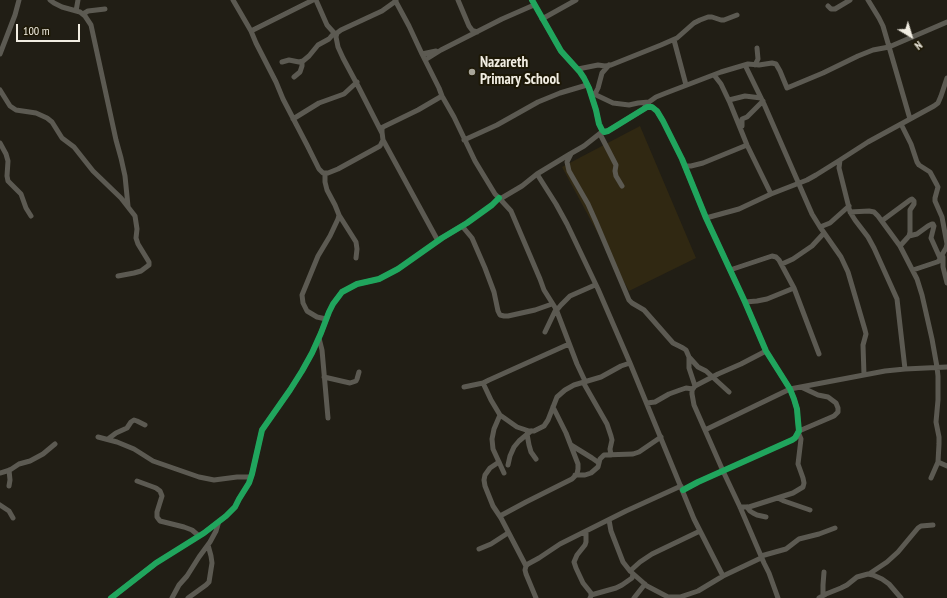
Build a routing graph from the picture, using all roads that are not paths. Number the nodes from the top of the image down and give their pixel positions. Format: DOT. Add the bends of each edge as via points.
graph roads {
  1 [pos="19,0"];
  2 [pos="50,0"];
  3 [pos="78,0"];
  4 [pos="233,0"];
  5 [pos="396,0"];
  6 [pos="458,0"];
  7 [pos="576,0"];
  8 [pos="850,0"];
  9 [pos="868,0"];
  10 [pos="311,1"];
  11 [pos="533,2"];
  12 [pos="828,6"];
  13 [pos="105,9"];
  14 [pos="76,11"];
  15 [pos="83,14"];
  16 [pos="737,15"];
  17 [pos="542,19"];
  18 [pos="947,22"];
  19 [pos="470,27"];
  20 [pos="251,31"];
  21 [pos="477,32"];
  22 [pos="335,34"];
  23 [pos="470,36"];
  24 [pos="674,40"];
  25 [pos="889,47"];
  26 [pos="757,48"];
  27 [pos="441,50"];
  28 [pos="0,54"];
  29 [pos="422,54"];
  30 [pos="425,60"];
  31 [pos="302,61"];
  32 [pos="282,62"];
  33 [pos="609,65"];
  34 [pos="745,65"];
  35 [pos="755,65"];
  36 [pos="578,69"];
  37 [pos="714,75"];
  38 [pos="294,77"];
  39 [pos="947,78"];
  40 [pos="357,82"];
  41 [pos="588,85"];
  42 [pos="686,85"];
  43 [pos="0,90"];
  44 [pos="593,95"];
  45 [pos="442,96"];
  46 [pos="762,99"];
  47 [pos="729,100"];
  48 [pos="648,102"];
  49 [pos="643,108"];
  50 [pos="293,119"];
  51 [pos="910,119"];
  52 [pos="901,124"];
  53 [pos="742,130"];
  54 [pos="601,132"];
  55 [pos="382,133"];
  56 [pos="383,140"];
  57 [pos="464,140"];
  58 [pos="0,143"];
  59 [pos="748,145"];
  60 [pos="572,153"];
  61 [pos="840,160"];
  62 [pos="685,166"];
  63 [pos="325,174"];
  64 [pos="537,174"];
  65 [pos="798,183"];
  66 [pos="622,186"];
  67 [pos="771,194"];
  68 [pos="500,198"];
  69 [pos="128,207"];
  70 [pos="850,209"];
  71 [pos="339,215"];
  72 [pos="31,216"];
  73 [pos="706,218"];
  74 [pos="882,220"];
  75 [pos="462,226"];
  76 [pos="820,227"];
  77 [pos="824,233"];
  78 [pos="909,236"];
  79 [pos="438,241"];
  80 [pos="900,246"];
  81 [pos="947,248"];
  82 [pos="941,256"];
  83 [pos="356,258"];
  84 [pos="782,264"];
  85 [pos="730,270"];
  86 [pos="913,270"];
  87 [pos="118,276"];
  88 [pos="947,283"];
  89 [pos="595,285"];
  90 [pos="794,288"];
  91 [pos="745,302"];
  92 [pos="552,304"];
  93 [pos="556,310"];
  94 [pos="326,319"];
  95 [pos="545,332"];
  96 [pos="319,338"];
  97 [pos="569,344"];
  98 [pos="766,351"];
  99 [pos="819,354"];
  100 [pos="689,357"];
  101 [pos="630,363"];
  102 [pos="937,367"];
  103 [pos="947,367"];
  104 [pos="905,369"];
  105 [pos="359,372"];
  106 [pos="864,375"];
  107 [pos="324,377"];
  108 [pos="712,377"];
  109 [pos="584,381"];
  110 [pos="483,383"];
  111 [pos="464,387"];
  112 [pos="801,387"];
  113 [pos="694,388"];
  114 [pos="790,389"];
  115 [pos="729,392"];
  116 [pos="647,403"];
  117 [pos="553,407"];
  118 [pos="500,415"];
  119 [pos="328,418"];
  120 [pos="145,425"];
  121 [pos="705,430"];
  122 [pos="798,432"];
  123 [pos="529,433"];
  124 [pos="98,437"];
  125 [pos="661,437"];
  126 [pos="108,439"];
  127 [pos="55,444"];
  128 [pos="570,445"];
  129 [pos="611,455"];
  130 [pos="536,459"];
  131 [pos="499,462"];
  132 [pos="938,462"];
  133 [pos="599,463"];
  134 [pos="508,466"];
  135 [pos="947,466"];
  136 [pos="9,470"];
  137 [pos="723,471"];
  138 [pos="0,473"];
  139 [pos="504,473"];
  140 [pos="575,475"];
  141 [pos="251,477"];
  142 [pos="931,478"];
  143 [pos="137,481"];
  144 [pos="9,486"];
  145 [pos="682,488"];
  146 [pos="778,498"];
  147 [pos="0,505"];
  148 [pos="740,507"];
  149 [pos="747,507"];
  150 [pos="810,510"];
  151 [pos="500,516"];
  152 [pos="766,517"];
  153 [pos="13,518"];
  154 [pos="609,520"];
  155 [pos="219,521"];
  156 [pos="933,525"];
  157 [pos="835,528"];
  158 [pos="700,531"];
  159 [pos="586,532"];
  160 [pos="508,533"];
  161 [pos="198,536"];
  162 [pos="208,545"];
  163 [pos="479,548"];
  164 [pos="761,557"];
  165 [pos="526,566"];
  166 [pos="632,572"];
  167 [pos="824,572"];
  168 [pos="869,574"];
  169 [pos="723,576"];
  170 [pos="644,584"];
  171 [pos="590,596"];
  172 [pos="690,596"];
  173 [pos="821,597"];
  174 [pos="111,598"];
  175 [pos="172,598"];
  176 [pos="188,598"];
  177 [pos="536,598"];
  178 [pos="634,598"];
  179 [pos="778,598"];
  180 [pos="901,598"];
  1 -- 28 [label="street"];
  2 -- 14 [label="street"];
  3 -- 14 [label="street"];
  4 -- 20 [label="street"];
  5 -- 22 [label="street" via="382,11"];
  5 -- 29 [label="street"];
  6 -- 19 [label="street"];
  7 -- 17 [label="street"];
  8 -- 12 [label="street" via="835,9"];
  9 -- 25 [label="street" via="879,18"];
  10 -- 20 [label="street"];
  10 -- 22 [label="street"];
  11 -- 17 [label="street"];
  11 -- 21 [label="street"];
  13 -- 15 [label="street" via="88,10"];
  14 -- 15 [label="street"];
  15 -- 69 [label="street" via="91,25 125,176"];
  16 -- 24 [label="street" via="724,20 708,17 700,20"];
  17 -- 36 [label="street" via="562,51"];
  18 -- 25 [label="street"];
  19 -- 21 [label="street"];
  19 -- 23 [label="street"];
  20 -- 50 [label="street"];
  21 -- 23 [label="street"];
  22 -- 31 [label="street"];
  22 -- 40 [label="street" via="340,53"];
  23 -- 27 [label="street"];
  24 -- 33 [label="street"];
  24 -- 42 [label="street"];
  25 -- 35 [label="street" via="866,53 787,88 776,64"];
  25 -- 51 [label="street"];
  26 -- 35 [label="street" via="758,59"];
  27 -- 29 [label="street"];
  27 -- 30 [label="street"];
  29 -- 30 [label="street"];
  30 -- 45 [label="street"];
  31 -- 32 [label="street"];
  31 -- 38 [label="street" via="300,72"];
  33 -- 36 [label="street"];
  33 -- 44 [label="street" via="602,73"];
  34 -- 35 [label="street"];
  34 -- 37 [label="street"];
  34 -- 46 [label="street"];
  36 -- 41 [label="street"];
  37 -- 42 [label="street"];
  37 -- 47 [label="street"];
  39 -- 51 [label="street" via="938,103"];
  40 -- 50 [label="street" via="344,94 319,103"];
  40 -- 55 [label="street"];
  41 -- 44 [label="street"];
  41 -- 57 [label="street" via="538,102"];
  42 -- 48 [label="street"];
  43 -- 69 [label="street" via="10,106 16,110 36,113 52,122 62,138 74,147"];
  44 -- 48 [label="street" via="613,103 629,105"];
  44 -- 54 [label="street"];
  45 -- 55 [label="street" via="386,126"];
  45 -- 57 [label="street"];
  46 -- 47 [label="street" via="745,96"];
  46 -- 53 [label="street" via="747,117 742,119"];
  46 -- 65 [label="street"];
  47 -- 53 [label="street"];
  48 -- 49 [label="street"];
  49 -- 54 [label="street" via="608,131"];
  49 -- 62 [label="street" via="652,107 657,111"];
  50 -- 63 [label="street" via="319,168"];
  51 -- 52 [label="street"];
  52 -- 61 [label="street"];
  52 -- 81 [label="street" via="917,162 930,172 938,187 934,198 942,217"];
  53 -- 59 [label="street"];
  54 -- 60 [label="street"];
  54 -- 66 [label="street" via="616,165 616,176"];
  55 -- 56 [label="street"];
  56 -- 63 [label="street" via="380,146"];
  56 -- 79 [label="street"];
  57 -- 68 [label="street" via="494,194"];
  58 -- 72 [label="street" via="8,161 8,181 21,194"];
  59 -- 62 [label="street" via="694,166"];
  59 -- 67 [label="street"];
  60 -- 64 [label="street"];
  60 -- 100 [label="street" via="567,162 569,171 585,198 630,300 644,310 668,339 686,350"];
  61 -- 65 [label="street"];
  61 -- 70 [label="street" via="839,168"];
  62 -- 73 [label="street"];
  63 -- 71 [label="street" via="327,190"];
  64 -- 68 [label="street"];
  64 -- 89 [label="street" via="567,224"];
  65 -- 67 [label="street"];
  65 -- 76 [label="street"];
  67 -- 73 [label="street" via="739,209"];
  68 -- 75 [label="street"];
  68 -- 92 [label="street" via="511,211"];
  69 -- 87 [label="street" via="136,216 136,238 149,265 141,271"];
  70 -- 74 [label="street" via="874,212"];
  70 -- 76 [label="street"];
  70 -- 104 [label="street" via="874,248 897,299"];
  71 -- 83 [label="street" via="356,242"];
  71 -- 94 [label="street" via="302,295 307,311"];
  73 -- 85 [label="street"];
  74 -- 78 [label="street" via="912,200 914,202 910,210"];
  74 -- 80 [label="street"];
  75 -- 79 [label="street"];
  75 -- 92 [label="street" via="472,238 485,268 500,315 508,316"];
  76 -- 77 [label="street"];
  77 -- 84 [label="street" via="812,246"];
  77 -- 106 [label="street" via="845,265 864,324"];
  78 -- 80 [label="street"];
  78 -- 82 [label="street" via="933,224 931,238"];
  79 -- 94 [label="street" via="398,269 379,279 357,284 342,292"];
  80 -- 86 [label="street"];
  81 -- 82 [label="street"];
  82 -- 86 [label="street" via="939,261"];
  82 -- 88 [label="street"];
  84 -- 85 [label="street" via="772,256"];
  84 -- 90 [label="street"];
  85 -- 91 [label="street"];
  86 -- 102 [label="street" via="922,294"];
  89 -- 93 [label="street" via="570,296"];
  89 -- 101 [label="street"];
  90 -- 91 [label="street" via="767,299"];
  90 -- 99 [label="street"];
  91 -- 98 [label="street"];
  92 -- 93 [label="street"];
  93 -- 95 [label="street"];
  93 -- 97 [label="street"];
  94 -- 96 [label="street"];
  96 -- 107 [label="street"];
  96 -- 141 [label="street" via="290,390 262,430"];
  97 -- 109 [label="street"];
  97 -- 110 [label="street"];
  98 -- 108 [label="street"];
  98 -- 114 [label="street"];
  100 -- 108 [label="street"];
  100 -- 113 [label="street"];
  101 -- 109 [label="street" via="601,377"];
  101 -- 116 [label="street"];
  102 -- 103 [label="street"];
  102 -- 104 [label="street"];
  102 -- 132 [label="street"];
  104 -- 106 [label="street"];
  105 -- 107 [label="street" via="358,379 350,382"];
  106 -- 112 [label="street"];
  107 -- 119 [label="street"];
  108 -- 113 [label="street"];
  108 -- 115 [label="street"];
  109 -- 117 [label="street" via="560,394"];
  109 -- 129 [label="street" via="607,424 612,440"];
  110 -- 111 [label="street"];
  110 -- 118 [label="street"];
  112 -- 114 [label="street"];
  112 -- 122 [label="street" via="828,397 836,403 838,412"];
  113 -- 116 [label="street" via="686,388"];
  113 -- 121 [label="street" via="694,405"];
  114 -- 121 [label="street"];
  114 -- 122 [label="street" via="797,409"];
  116 -- 125 [label="street"];
  117 -- 123 [label="street" via="544,426"];
  117 -- 128 [label="street"];
  118 -- 123 [label="street"];
  118 -- 131 [label="street" via="492,439"];
  120 -- 126 [label="street" via="134,420 127,428"];
  121 -- 137 [label="street"];
  122 -- 137 [label="street" via="792,440"];
  122 -- 146 [label="street" via="801,439 798,464 803,487"];
  123 -- 130 [label="street" via="529,445"];
  123 -- 134 [label="street" via="514,447"];
  124 -- 126 [label="street"];
  125 -- 129 [label="street" via="639,452"];
  125 -- 145 [label="street"];
  126 -- 141 [label="street" via="125,445 153,461 198,477 214,480"];
  127 -- 136 [label="street" via="43,454"];
  128 -- 133 [label="street"];
  128 -- 140 [label="street" via="578,464"];
  129 -- 133 [label="street" via="601,457"];
  131 -- 139 [label="street"];
  131 -- 151 [label="street" via="488,470 484,480"];
  132 -- 135 [label="street"];
  132 -- 142 [label="street"];
  133 -- 140 [label="street" via="591,473"];
  136 -- 138 [label="street"];
  136 -- 144 [label="street"];
  137 -- 145 [label="street"];
  137 -- 148 [label="street"];
  140 -- 151 [label="street" via="572,479"];
  141 -- 155 [label="street" via="235,507"];
  143 -- 161 [label="street" via="160,491 162,496 157,512 160,521 192,530"];
  145 -- 154 [label="street"];
  145 -- 158 [label="street"];
  146 -- 149 [label="street"];
  146 -- 150 [label="street"];
  147 -- 153 [label="street" via="9,511"];
  148 -- 149 [label="street"];
  148 -- 164 [label="street"];
  149 -- 152 [label="street" via="753,513"];
  151 -- 160 [label="street"];
  154 -- 159 [label="street"];
  154 -- 166 [label="street" via="618,551"];
  155 -- 161 [label="street"];
  155 -- 162 [label="street"];
  156 -- 168 [label="street" via="918,528 898,552"];
  157 -- 164 [label="street" via="804,538 786,549"];
  158 -- 166 [label="street" via="646,557"];
  158 -- 169 [label="street"];
  159 -- 165 [label="street" via="560,544"];
  159 -- 171 [label="street" via="585,545 576,555 574,562 583,583 591,593"];
  160 -- 163 [label="street"];
  160 -- 165 [label="street"];
  161 -- 174 [label="street" via="156,563"];
  162 -- 175 [label="street" via="178,585"];
  162 -- 176 [label="street" via="212,563 209,582"];
  164 -- 169 [label="street"];
  164 -- 179 [label="street"];
  165 -- 177 [label="street" via="526,574"];
  166 -- 170 [label="street"];
  166 -- 171 [label="street" via="632,578 622,586"];
  167 -- 173 [label="street"];
  168 -- 173 [label="street" via="857,577 847,585"];
  168 -- 180 [label="street" via="890,584"];
  169 -- 172 [label="street"];
  170 -- 172 [label="street" via="668,597"];
  170 -- 178 [label="street"];
}
